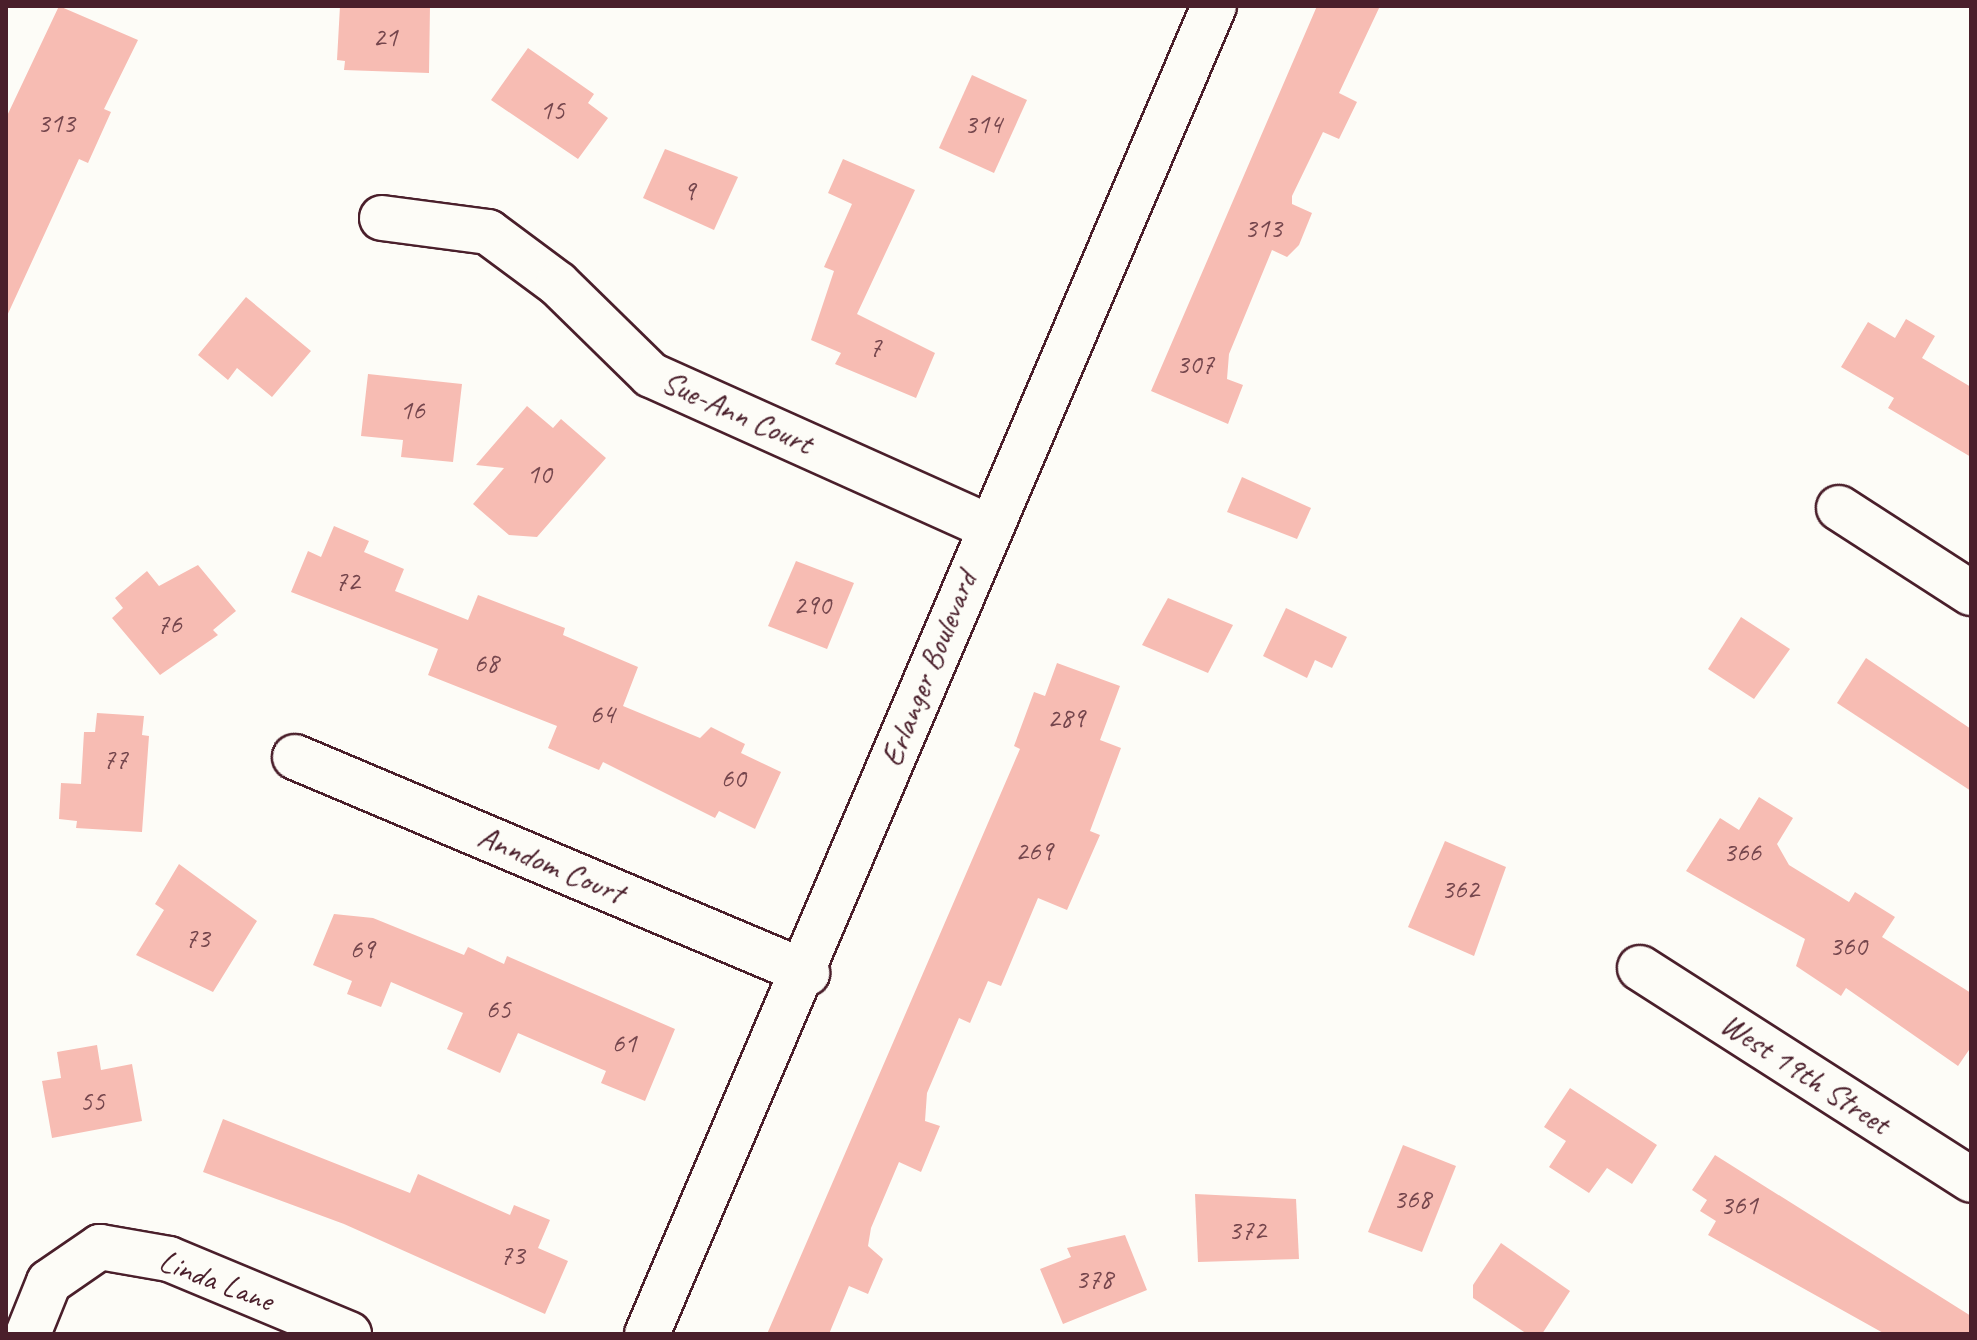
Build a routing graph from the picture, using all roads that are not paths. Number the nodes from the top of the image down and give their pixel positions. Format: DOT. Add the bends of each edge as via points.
graph roads {
  1 [pos="1214,6"];
  2 [pos="382,218"];
  3 [pos="1839,508"];
  4 [pos="987,526"];
  5 [pos="1971,593"];
  6 [pos="295,757"];
  7 [pos="1640,968"];
  8 [pos="807,973"];
  9 [pos="1971,1180"];
  10 [pos="28,1334"];
  11 [pos="349,1334"];
  12 [pos="647,1334"];
  1 -- 4 [label="street, Erlanger Boulevard"];
  2 -- 4 [label="street, Sue-Ann Court" via="488,232 558,284 651,375"];
  3 -- 5 [label="street"];
  4 -- 8 [label="street, Erlanger Boulevard"];
  6 -- 8 [label="street, Anndom Court"];
  7 -- 9 [label="street, West 19th Street"];
  8 -- 12 [label="street, Erlanger Boulevard"];
  10 -- 11 [label="street, Linda Lane" via="49,1282 100,1247 169,1259"];
}
